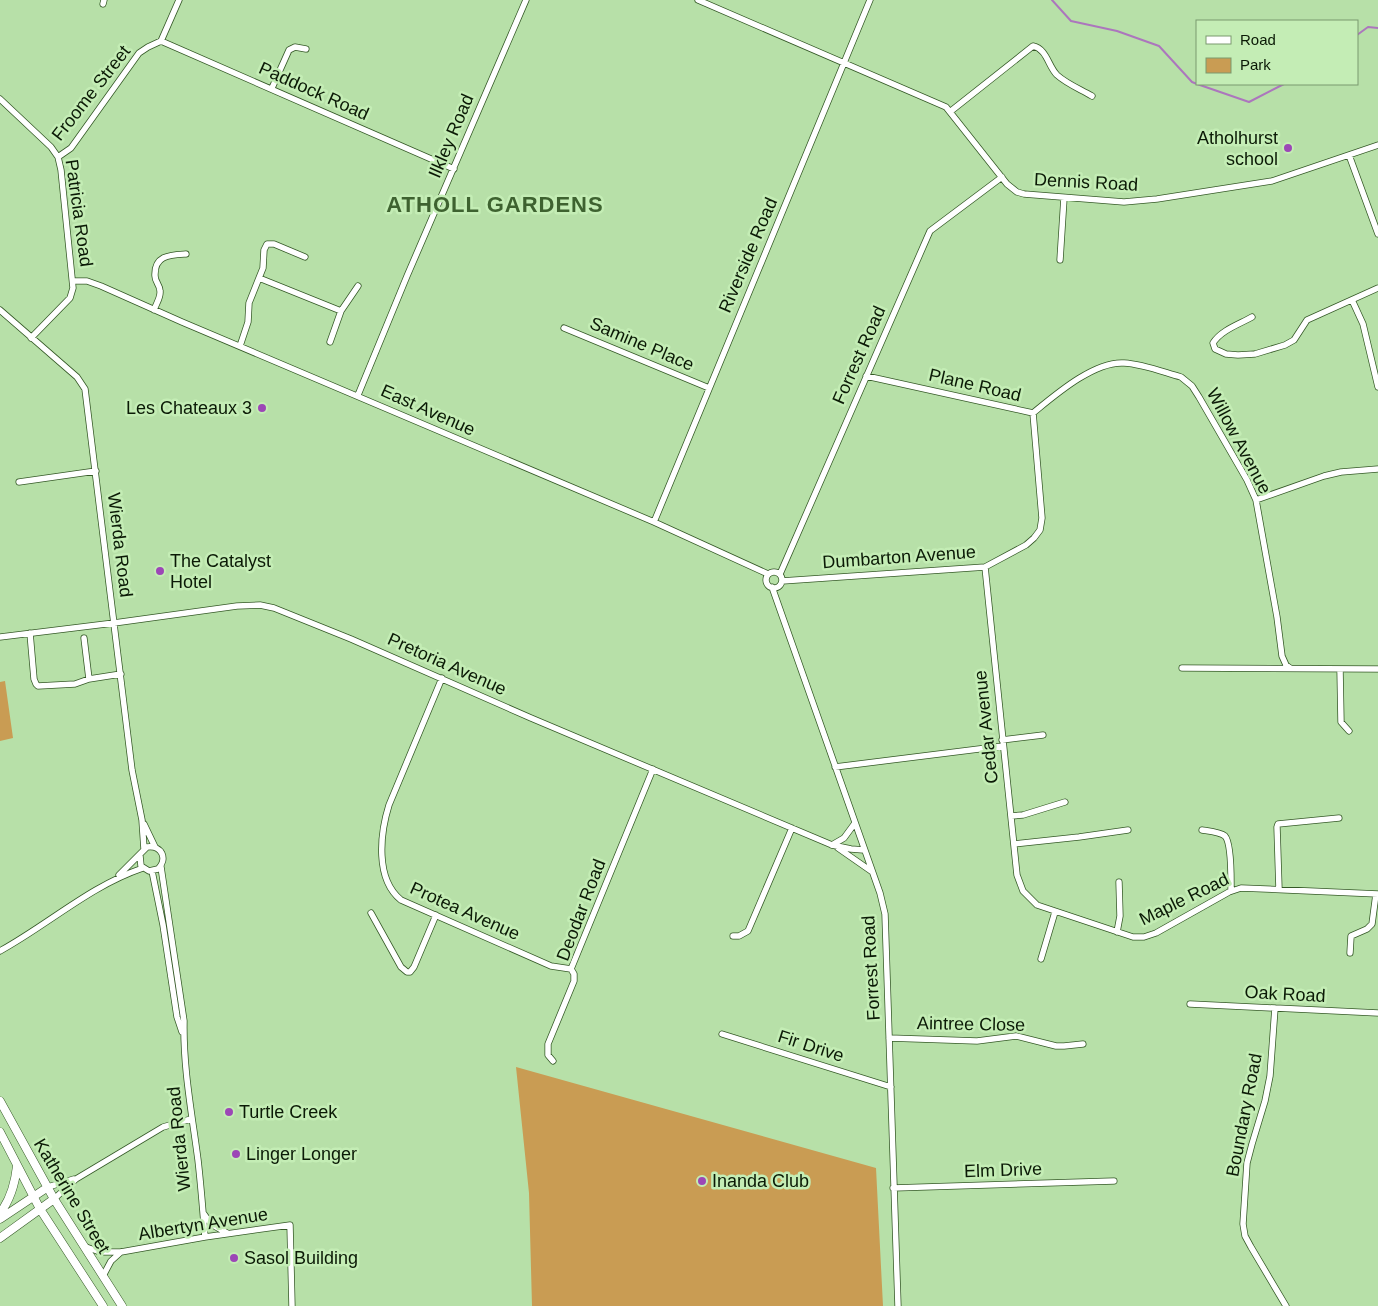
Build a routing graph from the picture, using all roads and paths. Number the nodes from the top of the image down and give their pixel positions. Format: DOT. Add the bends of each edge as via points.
graph roads {
  1 [pos="179,0"];
  2 [pos="526,0"];
  3 [pos="698,0"];
  4 [pos="870,0"];
  5 [pos="161,41"];
  6 [pos="306,49"];
  7 [pos="844,64"];
  8 [pos="272,88"];
  9 [pos="1092,96"];
  10 [pos="0,99"];
  11 [pos="951,111"];
  12 [pos="1378,145"];
  13 [pos="1350,155"];
  14 [pos="58,157"];
  15 [pos="454,169"];
  16 [pos="1002,178"];
  17 [pos="1064,198"];
  18 [pos="1378,234"];
  19 [pos="186,254"];
  20 [pos="305,257"];
  21 [pos="1060,260"];
  22 [pos="259,278"];
  23 [pos="73,281"];
  24 [pos="358,286"];
  25 [pos="1378,288"];
  26 [pos="1352,300"];
  27 [pos="0,310"];
  28 [pos="154,310"];
  29 [pos="341,311"];
  30 [pos="1252,317"];
  31 [pos="564,328"];
  32 [pos="31,338"];
  33 [pos="330,342"];
  34 [pos="240,346"];
  35 [pos="1124,363"];
  36 [pos="866,376"];
  37 [pos="1378,387"];
  38 [pos="709,388"];
  39 [pos="358,395"];
  40 [pos="1033,413"];
  41 [pos="1378,469"];
  42 [pos="96,471"];
  43 [pos="19,482"];
  44 [pos="1256,500"];
  45 [pos="654,522"];
  46 [pos="985,567"];
  47 [pos="768,574"];
  48 [pos="780,574"];
  49 [pos="782,580"];
  50 [pos="772,587"];
  51 [pos="114,624"];
  52 [pos="30,633"];
  53 [pos="0,637"];
  54 [pos="84,638"];
  55 [pos="1182,668"];
  56 [pos="1290,668"];
  57 [pos="1378,669"];
  58 [pos="1340,670"];
  59 [pos="121,674"];
  60 [pos="442,678"];
  61 [pos="89,679"];
  62 [pos="1349,732"];
  63 [pos="1043,734"];
  64 [pos="1002,743"];
  65 [pos="835,767"];
  66 [pos="653,769"];
  67 [pos="1065,802"];
  68 [pos="1011,816"];
  69 [pos="1339,818"];
  70 [pos="142,820"];
  71 [pos="855,822"];
  72 [pos="792,828"];
  73 [pos="1128,830"];
  74 [pos="1202,830"];
  75 [pos="832,844"];
  76 [pos="1014,844"];
  77 [pos="155,847"];
  78 [pos="144,849"];
  79 [pos="864,850"];
  80 [pos="140,856"];
  81 [pos="161,867"];
  82 [pos="143,868"];
  83 [pos="152,871"];
  84 [pos="871,871"];
  85 [pos="118,877"];
  86 [pos="1119,882"];
  87 [pos="1020,883"];
  88 [pos="1280,889"];
  89 [pos="1231,891"];
  90 [pos="1377,894"];
  91 [pos="1056,912"];
  92 [pos="371,913"];
  93 [pos="436,915"];
  94 [pos="1117,932"];
  95 [pos="733,936"];
  96 [pos="0,951"];
  97 [pos="1350,953"];
  98 [pos="171,954"];
  99 [pos="1041,959"];
  100 [pos="571,969"];
  101 [pos="1190,1004"];
  102 [pos="1275,1008"];
  103 [pos="1378,1013"];
  104 [pos="722,1034"];
  105 [pos="889,1038"];
  106 [pos="1083,1044"];
  107 [pos="554,1061"];
  108 [pos="891,1087"];
  109 [pos="0,1101"];
  110 [pos="191,1119"];
  111 [pos="0,1132"];
  112 [pos="17,1166"];
  113 [pos="76,1179"];
  114 [pos="1114,1181"];
  115 [pos="48,1187"];
  116 [pos="893,1188"];
  117 [pos="33,1196"];
  118 [pos="54,1199"];
  119 [pos="40,1209"];
  120 [pos="203,1212"];
  121 [pos="0,1213"];
  122 [pos="0,1220"];
  123 [pos="229,1234"];
  124 [pos="205,1237"];
  125 [pos="0,1238"];
  126 [pos="86,1247"];
  127 [pos="121,1252"];
  128 [pos="103,1276"];
  129 [pos="103,1306"];
  130 [pos="122,1306"];
  131 [pos="292,1306"];
  132 [pos="898,1306"];
  133 [pos="1286,1306"];
  1 -- 5 [label="street"];
  2 -- 15 [label="street, Ilkley Road"];
  3 -- 7 [label="street, Dennis Road"];
  4 -- 7 [label="street, Riverside Road"];
  5 -- 8 [label="street, Paddock Road"];
  5 -- 14 [label="street, Froome Street" via="139,53 71,148"];
  6 -- 8 [label="street" via="295,47 289,50"];
  7 -- 11 [label="street, Dennis Road"];
  7 -- 38 [label="street, Riverside Road"];
  8 -- 15 [label="street, Paddock Road"];
  9 -- 11 [label="street" via="1057,75 1043,51 1033,46"];
  10 -- 14 [label="street, Patricia Road" via="47,142"];
  11 -- 16 [label="street, Dennis Road"];
  12 -- 13 [label="street, Dennis Road"];
  13 -- 17 [label="street, Dennis Road" via="1272,181 1157,199 1124,202"];
  13 -- 18 [label="street"];
  14 -- 23 [label="street, Patricia Road"];
  15 -- 39 [label="street, Ilkley Road"];
  16 -- 17 [label="street, Dennis Road" via="1017,192"];
  16 -- 36 [label="street, Forrest Road" via="930,231"];
  17 -- 21 [label="street"];
  19 -- 28 [label="street" via="170,254 162,258 156,268 161,292"];
  20 -- 22 [label="street" via="267,244"];
  22 -- 29 [label="street"];
  22 -- 34 [label="street" via="248,303 248,322"];
  23 -- 28 [label="street, East Avenue" via="92,282"];
  23 -- 32 [label="street, Patricia Road" via="70,298"];
  24 -- 29 [label="street"];
  25 -- 26 [label="street"];
  26 -- 30 [label="street" via="1307,320 1297,336 1285,345 1247,355 1226,354 1215,349 1215,339"];
  26 -- 37 [label="street" via="1363,324"];
  27 -- 32 [label="street, Wierda Road"];
  28 -- 34 [label="street, East Avenue"];
  29 -- 33 [label="street"];
  31 -- 38 [label="street, Samine Place"];
  32 -- 42 [label="street, Wierda Road" via="83,385"];
  34 -- 39 [label="street, East Avenue"];
  35 -- 40 [label="street, Plane Road" via="1108,365 1090,373"];
  35 -- 44 [label="street, Willow Avenue" via="1181,377 1192,386"];
  36 -- 40 [label="street, Plane Road"];
  36 -- 48 [label="street, Forrest Road"];
  38 -- 45 [label="street, Riverside Road"];
  39 -- 45 [label="street, East Avenue"];
  40 -- 46 [label="street, Dumbarton Avenue" via="1042,518 1040,530 1026,545"];
  41 -- 44 [label="street" via="1324,476"];
  42 -- 43 [label="street"];
  42 -- 51 [label="street, Wierda Road"];
  44 -- 56 [label="street, Willow Avenue" via="1282,656"];
  45 -- 47 [label="street, East Avenue"];
  46 -- 49 [label="street, Dumbarton Avenue"];
  46 -- 64 [label="street, Cedar Avenue"];
  47 -- 48 [label="street"];
  47 -- 50 [label="street" via="767,583"];
  48 -- 49 [label="street"];
  49 -- 50 [label="street" via="778,586"];
  50 -- 65 [label="street, Forrest Road"];
  51 -- 52 [label="street, Pretoria Avenue"];
  51 -- 59 [label="street, Wierda Road"];
  51 -- 60 [label="street, Pretoria Avenue" via="260,605 286,612"];
  52 -- 53 [label="street, Pretoria Avenue"];
  52 -- 61 [label="street" via="34,679 38,686 75,684"];
  54 -- 61 [label="street"];
  55 -- 56 [label="street"];
  56 -- 58 [label="street"];
  57 -- 58 [label="street"];
  58 -- 62 [label="street" via="1341,722"];
  59 -- 61 [label="street"];
  59 -- 70 [label="street, Wierda Road" via="132,770"];
  60 -- 66 [label="street, Pretoria Avenue"];
  60 -- 93 [label="street, Protea Avenue" via="388,805 382,842 386,880 393,893"];
  63 -- 64 [label="street"];
  64 -- 65 [label="street"];
  64 -- 68 [label="street, Cedar Avenue"];
  65 -- 71 [label="street, Forrest Road"];
  66 -- 72 [label="street, Pretoria Avenue"];
  66 -- 100 [label="street, Deodar Road"];
  67 -- 68 [label="street"];
  68 -- 76 [label="street, Cedar Avenue"];
  69 -- 88 [label="street" via="1278,824"];
  70 -- 77 [label="street, Wierda Road"];
  70 -- 78 [label="street, Wierda Road"];
  71 -- 75 [label="street" via="844,838"];
  71 -- 79 [label="street, Forrest Road"];
  72 -- 75 [label="street, Pretoria Avenue"];
  72 -- 95 [label="street" via="748,931"];
  73 -- 76 [label="street"];
  74 -- 89 [label="street" via="1221,834 1227,840"];
  75 -- 79 [label="street, Pretoria Avenue"];
  75 -- 84 [label="street"];
  76 -- 87 [label="street, Cedar Avenue"];
  77 -- 78 [label="street"];
  77 -- 81 [label="street" via="163,854"];
  78 -- 80 [label="street"];
  79 -- 84 [label="street, Forrest Road"];
  80 -- 82 [label="street"];
  80 -- 85 [label="street"];
  81 -- 83 [label="street"];
  81 -- 98 [label="street, Wierda Road"];
  82 -- 83 [label="street"];
  82 -- 85 [label="street"];
  83 -- 98 [label="street, Wierda Road"];
  84 -- 105 [label="street, Forrest Road" via="885,914 887,932"];
  85 -- 96 [label="street"];
  86 -- 94 [label="street"];
  87 -- 91 [label="street, Maple Road" via="1032,901"];
  88 -- 89 [label="street, Maple Road" via="1247,887"];
  88 -- 90 [label="street, Maple Road"];
  89 -- 94 [label="street, Maple Road" via="1150,935 1133,937"];
  90 -- 97 [label="street" via="1373,921 1367,929 1350,936"];
  91 -- 94 [label="street, Maple Road"];
  91 -- 99 [label="street"];
  92 -- 93 [label="street" via="401,967 407,972 414,967"];
  93 -- 100 [label="street, Protea Avenue" via="551,966"];
  98 -- 110 [label="street, Wierda Road" via="184,1022"];
  100 -- 107 [label="street, Deodar Road" via="573,984 548,1044 548,1055"];
  101 -- 102 [label="street, Oak Road"];
  102 -- 103 [label="street, Oak Road"];
  102 -- 133 [label="street, Boundary Road" via="1270,1076 1247,1163 1243,1228"];
  104 -- 108 [label="street, Fir Drive"];
  105 -- 106 [label="street, Aintree Close" via="977,1041 1016,1036 1056,1046"];
  105 -- 108 [label="street, Forrest Road"];
  108 -- 116 [label="street, Forrest Road"];
  109 -- 115 [label="main road, Katherine Street"];
  110 -- 113 [label="street" via="163,1127"];
  110 -- 120 [label="street, Wierda Road"];
  111 -- 112 [label="main road, Katherine Street"];
  112 -- 117 [label="main road, Katherine Street"];
  112 -- 121 [label="main road" via="12,1192"];
  113 -- 115 [label="street"];
  113 -- 118 [label="street"];
  114 -- 116 [label="street, Elm Drive"];
  115 -- 117 [label="main road"];
  115 -- 118 [label="main road, Katherine Street"];
  116 -- 132 [label="street, Forrest Road"];
  117 -- 119 [label="main road, Katherine Street"];
  117 -- 122 [label="main road"];
  118 -- 119 [label="main road"];
  118 -- 126 [label="main road, Katherine Street"];
  119 -- 125 [label="main road"];
  119 -- 129 [label="main road, Katherine Street"];
  120 -- 123 [label="street" via="211,1224"];
  120 -- 124 [label="street, Wierda Road"];
  123 -- 124 [label="street, Albertyn Avenue"];
  123 -- 131 [label="street, Albertyn Avenue" via="290,1225"];
  124 -- 127 [label="street, Albertyn Avenue"];
  126 -- 127 [label="street, Albertyn Avenue" via="100,1252"];
  126 -- 128 [label="main road, Katherine Street"];
  127 -- 128 [label="street, Albertyn Avenue" via="111,1261"];
  128 -- 130 [label="main road, Katherine Street"];
}
